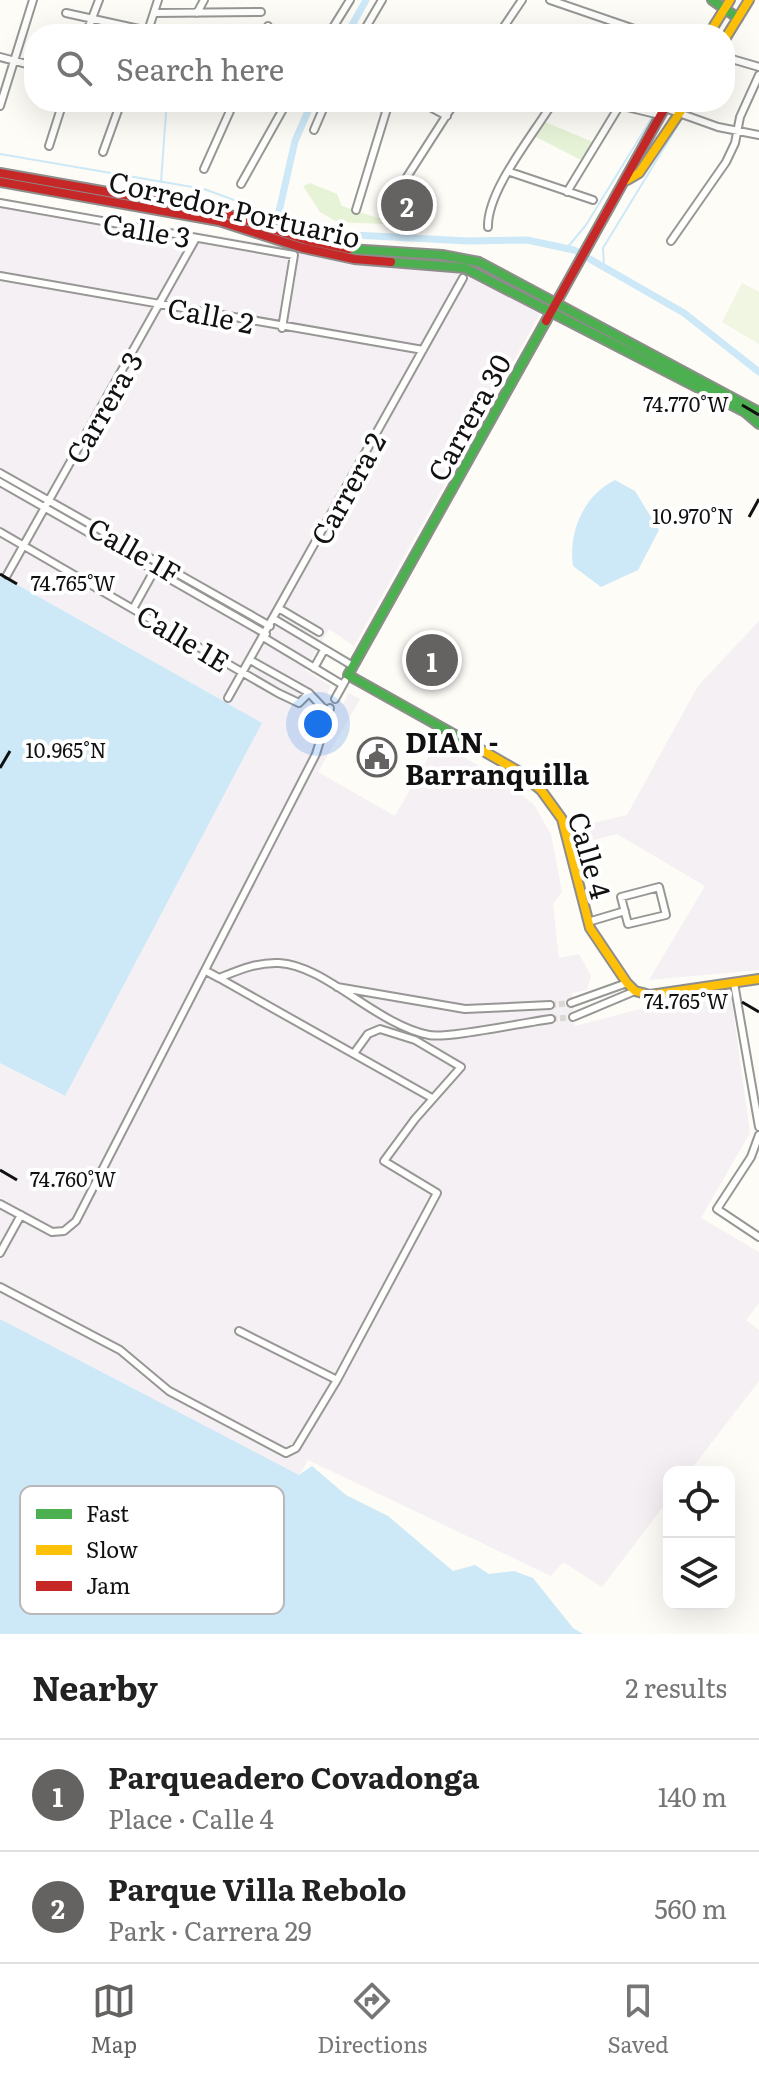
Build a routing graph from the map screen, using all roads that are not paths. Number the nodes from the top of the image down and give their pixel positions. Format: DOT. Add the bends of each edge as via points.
graph roads {
  1 [pos="33,0"];
  2 [pos="99,0"];
  3 [pos="158,0"];
  4 [pos="204,0"];
  5 [pos="350,0"];
  6 [pos="382,0"];
  7 [pos="522,0"];
  8 [pos="550,0"];
  9 [pos="712,0"];
  10 [pos="730,0"];
  11 [pos="749,0"];
  12 [pos="724,9"];
  13 [pos="261,12"];
  14 [pos="66,13"];
  15 [pos="154,13"];
  16 [pos="197,13"];
  17 [pos="738,18"];
  18 [pos="91,19"];
  19 [pos="25,24"];
  20 [pos="89,24"];
  21 [pos="111,24"];
  22 [pos="150,24"];
  23 [pos="335,24"];
  24 [pos="368,24"];
  25 [pos="506,24"];
  26 [pos="620,24"];
  27 [pos="715,24"];
  28 [pos="734,24"];
  29 [pos="24,28"];
  30 [pos="0,57"];
  31 [pos="14,60"];
  32 [pos="735,60"];
  33 [pos="24,63"];
  34 [pos="759,67"];
  35 [pos="759,75"];
  36 [pos="0,106"];
  37 [pos="60,112"];
  38 [pos="117,112"];
  39 [pos="230,112"];
  40 [pos="281,112"];
  41 [pos="322,112"];
  42 [pos="386,112"];
  43 [pos="440,112"];
  44 [pos="449,112"];
  45 [pos="547,112"];
  46 [pos="616,112"];
  47 [pos="662,112"];
  48 [pos="675,112"];
  49 [pos="684,112"];
  50 [pos="683,115"];
  51 [pos="447,116"];
  52 [pos="314,130"];
  53 [pos="736,131"];
  54 [pos="759,135"];
  55 [pos="49,146"];
  56 [pos="103,152"];
  57 [pos="204,169"];
  58 [pos="510,172"];
  59 [pos="0,173"];
  60 [pos="405,180"];
  61 [pos="627,180"];
  62 [pos="0,182"];
  63 [pos="241,184"];
  64 [pos="567,192"];
  65 [pos="593,200"];
  66 [pos="0,203"];
  67 [pos="356,210"];
  68 [pos="488,227"];
  69 [pos="196,238"];
  70 [pos="671,241"];
  71 [pos="299,247"];
  72 [pos="0,276"];
  73 [pos="463,278"];
  74 [pos="558,301"];
  75 [pos="161,304"];
  76 [pos="551,313"];
  77 [pos="282,328"];
  78 [pos="423,350"];
  79 [pos="759,412"];
  80 [pos="759,424"];
  81 [pos="0,473"];
  82 [pos="0,482"];
  83 [pos="48,504"];
  84 [pos="0,532"];
  85 [pos="24,545"];
  86 [pos="147,556"];
  87 [pos="143,564"];
  88 [pos="154,571"];
  89 [pos="7,575"];
  90 [pos="134,607"];
  91 [pos="280,609"];
  92 [pos="272,623"];
  93 [pos="319,632"];
  94 [pos="265,636"];
  95 [pos="324,650"];
  96 [pos="250,660"];
  97 [pos="314,668"];
  98 [pos="350,671"];
  99 [pos="243,672"];
  100 [pos="343,685"];
  101 [pos="309,693"];
  102 [pos="228,698"];
  103 [pos="335,699"];
  104 [pos="625,911"];
  105 [pos="588,922"];
  106 [pos="206,971"];
  107 [pos="219,978"];
  108 [pos="759,979"];
  109 [pos="627,983"];
  110 [pos="734,983"];
  111 [pos="334,986"];
  112 [pos="635,991"];
  113 [pos="571,1003"];
  114 [pos="550,1005"];
  115 [pos="573,1017"];
  116 [pos="551,1019"];
  117 [pos="355,1052"];
  118 [pos="432,1098"];
  119 [pos="759,1127"];
  120 [pos="759,1135"];
  121 [pos="0,1204"];
  122 [pos="21,1215"];
  123 [pos="759,1237"];
  124 [pos="0,1253"];
  125 [pos="0,1287"];
  126 [pos="239,1331"];
  127 [pos="337,1380"];
  1 -- 19 [label="street"];
  2 -- 18 [label="street"];
  3 -- 15 [label="street"];
  4 -- 16 [label="street"];
  5 -- 23 [label="street"];
  6 -- 24 [label="street"];
  7 -- 25 [label="street"];
  8 -- 26 [label="street"];
  9 -- 12 [label="main road"];
  10 -- 12 [label="main road"];
  11 -- 17 [label="main road"];
  12 -- 17 [label="main road"];
  12 -- 27 [label="main road"];
  13 -- 16 [label="street"];
  14 -- 18 [label="street"];
  15 -- 16 [label="street"];
  15 -- 22 [label="street"];
  17 -- 28 [label="main road"];
  18 -- 20 [label="street"];
  18 -- 21 [label="street"];
  29 -- 31 [label="street"];
  30 -- 31 [label="street"];
  31 -- 33 [label="street"];
  31 -- 36 [label="street"];
  32 -- 34 [label="street"];
  35 -- 53 [label="street"];
  37 -- 55 [label="street"];
  38 -- 56 [label="street"];
  39 -- 57 [label="street"];
  40 -- 63 [label="street"];
  41 -- 52 [label="street"];
  42 -- 67 [label="street"];
  43 -- 51 [label="street"];
  44 -- 51 [label="street"];
  45 -- 58 [label="street"];
  46 -- 64 [label="street"];
  47 -- 61 [label="main road, Carrera 30"];
  48 -- 50 [label="street"];
  49 -- 50 [label="main road, Carrera 30"];
  50 -- 53 [label="street"];
  50 -- 61 [label="main road, Carrera 30" via="639,173"];
  51 -- 60 [label="street"];
  53 -- 54 [label="street"];
  53 -- 70 [label="street" via="726,162"];
  58 -- 64 [label="street"];
  58 -- 68 [label="street" via="490,209"];
  59 -- 71 [label="main road, Corredor Portuario" via="221,212"];
  61 -- 74 [label="main road, Carrera 30"];
  62 -- 71 [label="main road, Corredor Portuario" via="219,221"];
  64 -- 65 [label="street"];
  66 -- 69 [label="street, Calle 3"];
  69 -- 71 [label="street, Calle 3"];
  69 -- 75 [label="street, Carrera 3"];
  71 -- 74 [label="main road, Corredor Portuario" via="468,259"];
  71 -- 76 [label="main road, Corredor Portuario" via="373,261 455,265"];
  71 -- 77 [label="street"];
  72 -- 75 [label="street, Calle 2"];
  73 -- 78 [label="street, Carrera 2"];
  74 -- 76 [label="main road, Carrera 30"];
  74 -- 79 [label="main road, Corredor Portuario"];
  75 -- 77 [label="street, Calle 2"];
  75 -- 83 [label="street, Carrera 3"];
  76 -- 80 [label="main road, Corredor Portuario"];
  76 -- 98 [label="main road, Carrera 30"];
  77 -- 78 [label="street, Calle 2"];
  78 -- 91 [label="street, Carrera 2"];
  81 -- 83 [label="street, Calle 1F"];
  82 -- 83 [label="street, Calle 1F"];
  83 -- 85 [label="street, Carrera 3"];
  83 -- 86 [label="street, Calle 1F"];
  83 -- 87 [label="street, Calle 1F"];
  84 -- 85 [label="street, Calle 1E"];
  85 -- 89 [label="street, Carrera 3"];
  85 -- 90 [label="street, Calle 1E"];
  86 -- 87 [label="street"];
  86 -- 92 [label="street, Calle 1F"];
  87 -- 88 [label="street, Calle 1F"];
  88 -- 90 [label="street"];
  88 -- 94 [label="street, Calle 1F"];
  90 -- 99 [label="street, Calle 1E"];
  91 -- 92 [label="street, Carrera 2"];
  91 -- 93 [label="street"];
  92 -- 94 [label="street, Carrera 2"];
  92 -- 95 [label="street, Calle 1F"];
  94 -- 96 [label="street, Carrera 2"];
  94 -- 97 [label="street, Calle 1F"];
  95 -- 97 [label="street"];
  95 -- 98 [label="street, Calle 1F"];
  96 -- 99 [label="street, Carrera 2"];
  96 -- 101 [label="street"];
  97 -- 100 [label="street, Calle 1F"];
  98 -- 100 [label="street"];
  98 -- 105 [label="main road, Calle 4" via="541,790 567,833"];
  99 -- 101 [label="street, Calle 1E" via="299,703"];
  99 -- 102 [label="street, Carrera 2"];
  100 -- 103 [label="street"];
  101 -- 106 [label="street" via="329,710 316,754"];
  104 -- 104 [label="street, Calle 4" via="621,897 659,887 666,915 628,924"];
  104 -- 105 [label="street, Calle 4"];
  105 -- 109 [label="main road, Calle 4"];
  106 -- 107 [label="street"];
  106 -- 122 [label="street" via="71,1227 52,1232"];
  107 -- 111 [label="street" via="280,963"];
  107 -- 117 [label="street"];
  108 -- 110 [label="main road"];
  109 -- 112 [label="main road, Calle 4"];
  109 -- 113 [label="street"];
  110 -- 112 [label="main road" via="650,995"];
  110 -- 119 [label="street"];
  111 -- 114 [label="street" via="465,1009"];
  111 -- 116 [label="street" via="397,1025 431,1036"];
  112 -- 115 [label="street"];
  117 -- 118 [label="street"];
  117 -- 118 [label="street" via="368,1034 380,1029 433,1049 461,1067"];
  118 -- 127 [label="street" via="384,1161 437,1193"];
  120 -- 123 [label="street" via="717,1209"];
  121 -- 122 [label="street"];
  122 -- 124 [label="street"];
  125 -- 127 [label="street" via="120,1350 169,1391 286,1453 296,1448"];
  126 -- 127 [label="street"];
}
